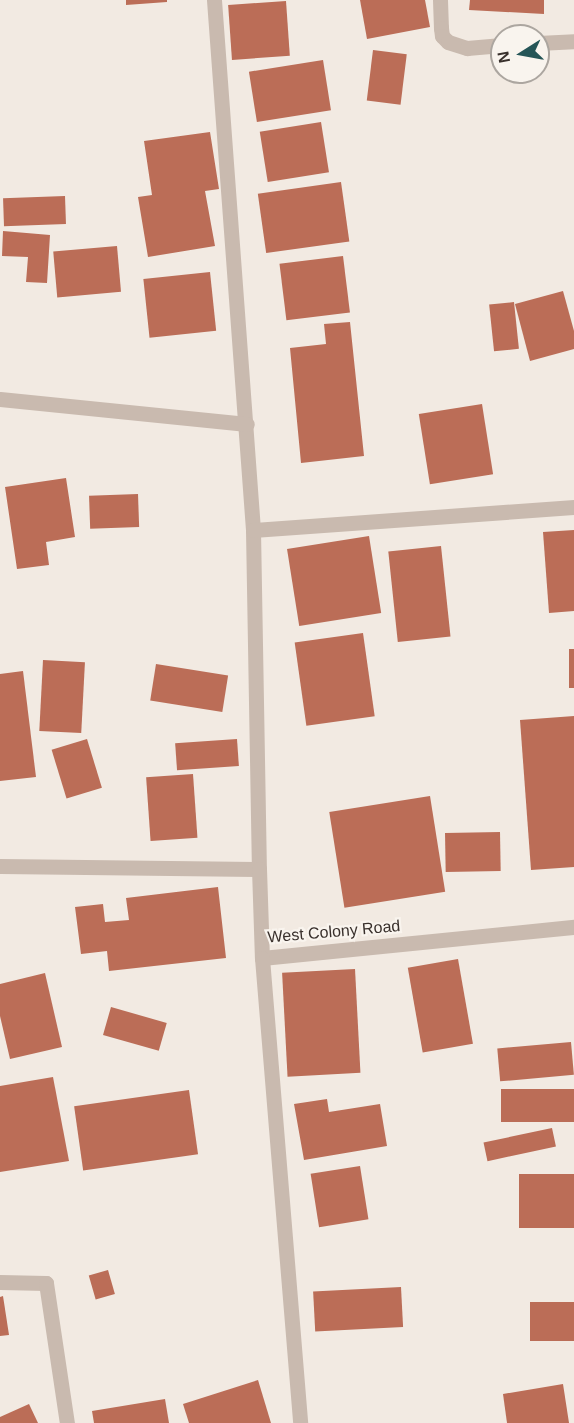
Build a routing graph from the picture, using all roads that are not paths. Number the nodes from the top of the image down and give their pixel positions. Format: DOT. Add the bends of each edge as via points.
graph roads {
  1 [pos="214,0"];
  2 [pos="440,0"];
  3 [pos="574,41"];
  4 [pos="550,42"];
  5 [pos="490,46"];
  6 [pos="0,399"];
  7 [pos="247,424"];
  8 [pos="574,507"];
  9 [pos="253,530"];
  10 [pos="0,866"];
  11 [pos="259,869"];
  12 [pos="574,927"];
  13 [pos="262,958"];
  14 [pos="0,1282"];
  15 [pos="67,1423"];
  16 [pos="300,1423"];
  1 -- 7 [label="street, West Colony Road"];
  2 -- 5 [label="street" via="442,36 448,42 467,48"];
  3 -- 4 [label="street"];
  6 -- 7 [label="street"];
  7 -- 9 [label="street, West Colony Road"];
  8 -- 9 [label="street"];
  9 -- 11 [label="street, West Colony Road"];
  10 -- 11 [label="street"];
  11 -- 13 [label="street, West Colony Road"];
  12 -- 13 [label="street, West Colony Road"];
  13 -- 16 [label="street"];
  14 -- 15 [label="street" via="46,1283"];
}
